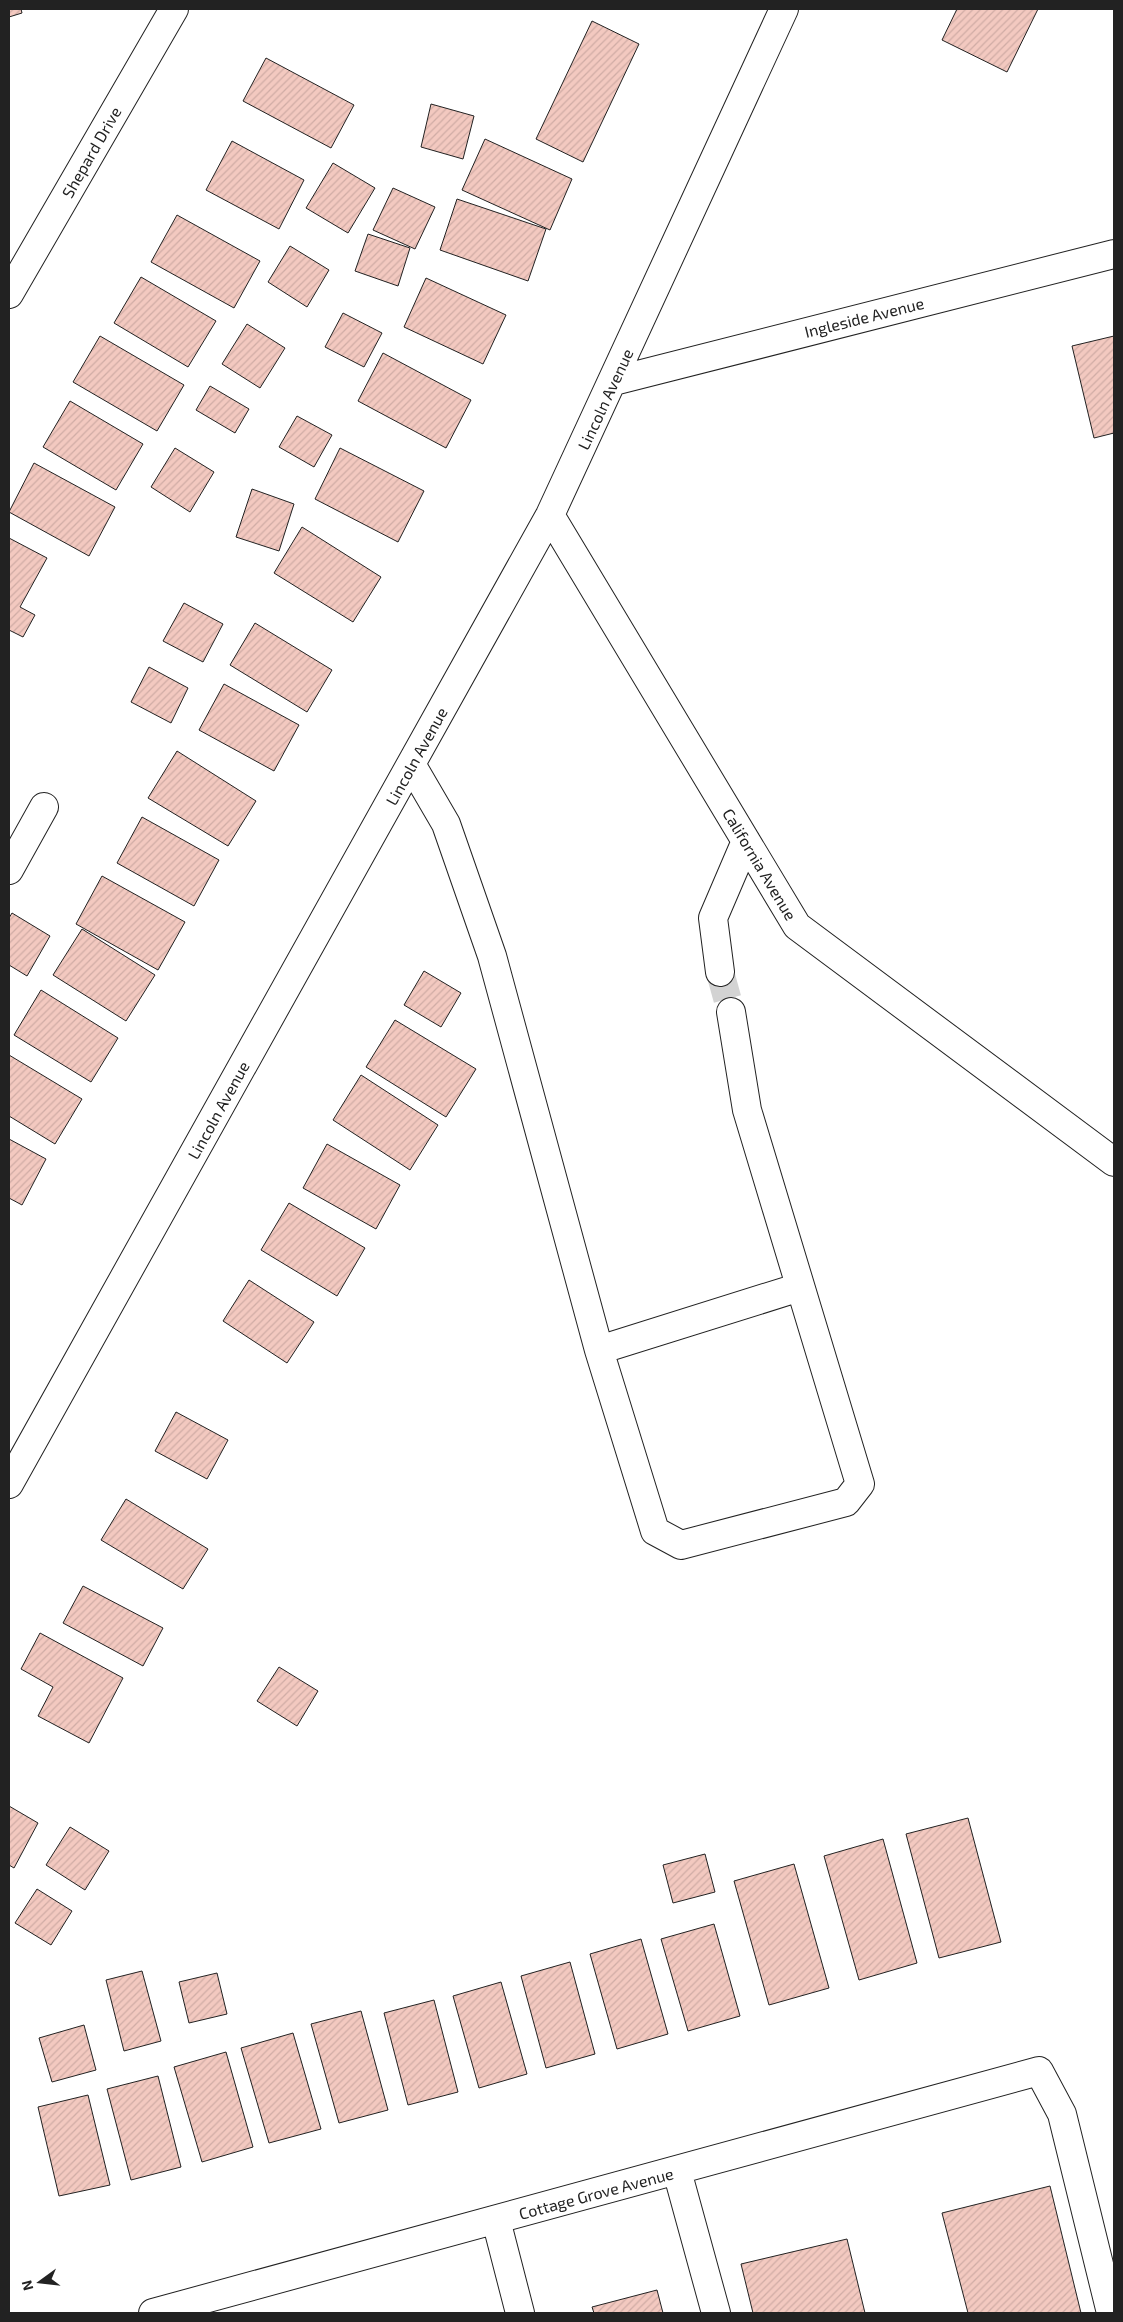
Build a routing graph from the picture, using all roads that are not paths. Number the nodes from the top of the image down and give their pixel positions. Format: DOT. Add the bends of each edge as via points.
graph roads {
  1 [pos="174,9"];
  2 [pos="784,9"];
  3 [pos="1114,254"];
  4 [pos="9,294"];
  5 [pos="614,380"];
  6 [pos="550,515"];
  7 [pos="411,764"];
  8 [pos="44,807"];
  9 [pos="746,841"];
  10 [pos="9,870"];
  11 [pos="720,972"];
  12 [pos="731,1012"];
  13 [pos="1114,1162"];
  14 [pos="800,1287"];
  15 [pos="599,1350"];
  16 [pos="18,1447"];
  17 [pos="9,1484"];
  18 [pos="677,2171"];
  19 [pos="496,2220"];
  20 [pos="153,2313"];
  21 [pos="520,2313"];
  22 [pos="716,2313"];
  23 [pos="1111,2313"];
  1 -- 4 [label="street, Shepard Drive"];
  2 -- 5 [label="street, Lincoln Avenue"];
  3 -- 5 [label="street, Ingleside Avenue"];
  5 -- 6 [label="street, Lincoln Avenue"];
  6 -- 7 [label="street, Lincoln Avenue"];
  6 -- 9 [label="street, California Avenue"];
  7 -- 15 [label="street" via="446,824 492,956"];
  7 -- 16 [label="street, Lincoln Avenue"];
  8 -- 10 [label="street"];
  9 -- 11 [label="street" via="713,918"];
  9 -- 13 [label="street, California Avenue" via="797,926"];
  12 -- 14 [label="street" via="748,1110"];
  14 -- 15 [label="street"];
  14 -- 15 [label="street" via="860,1484 846,1502 681,1545 655,1531"];
  16 -- 17 [label="street, Lincoln Avenue"];
  18 -- 19 [label="street, Cottage Grove Avenue"];
  18 -- 22 [label="street"];
  18 -- 23 [label="street, Cottage Grove Avenue" via="1039,2071 1062,2114"];
  19 -- 20 [label="street, Cottage Grove Avenue"];
  19 -- 21 [label="street"];
}
